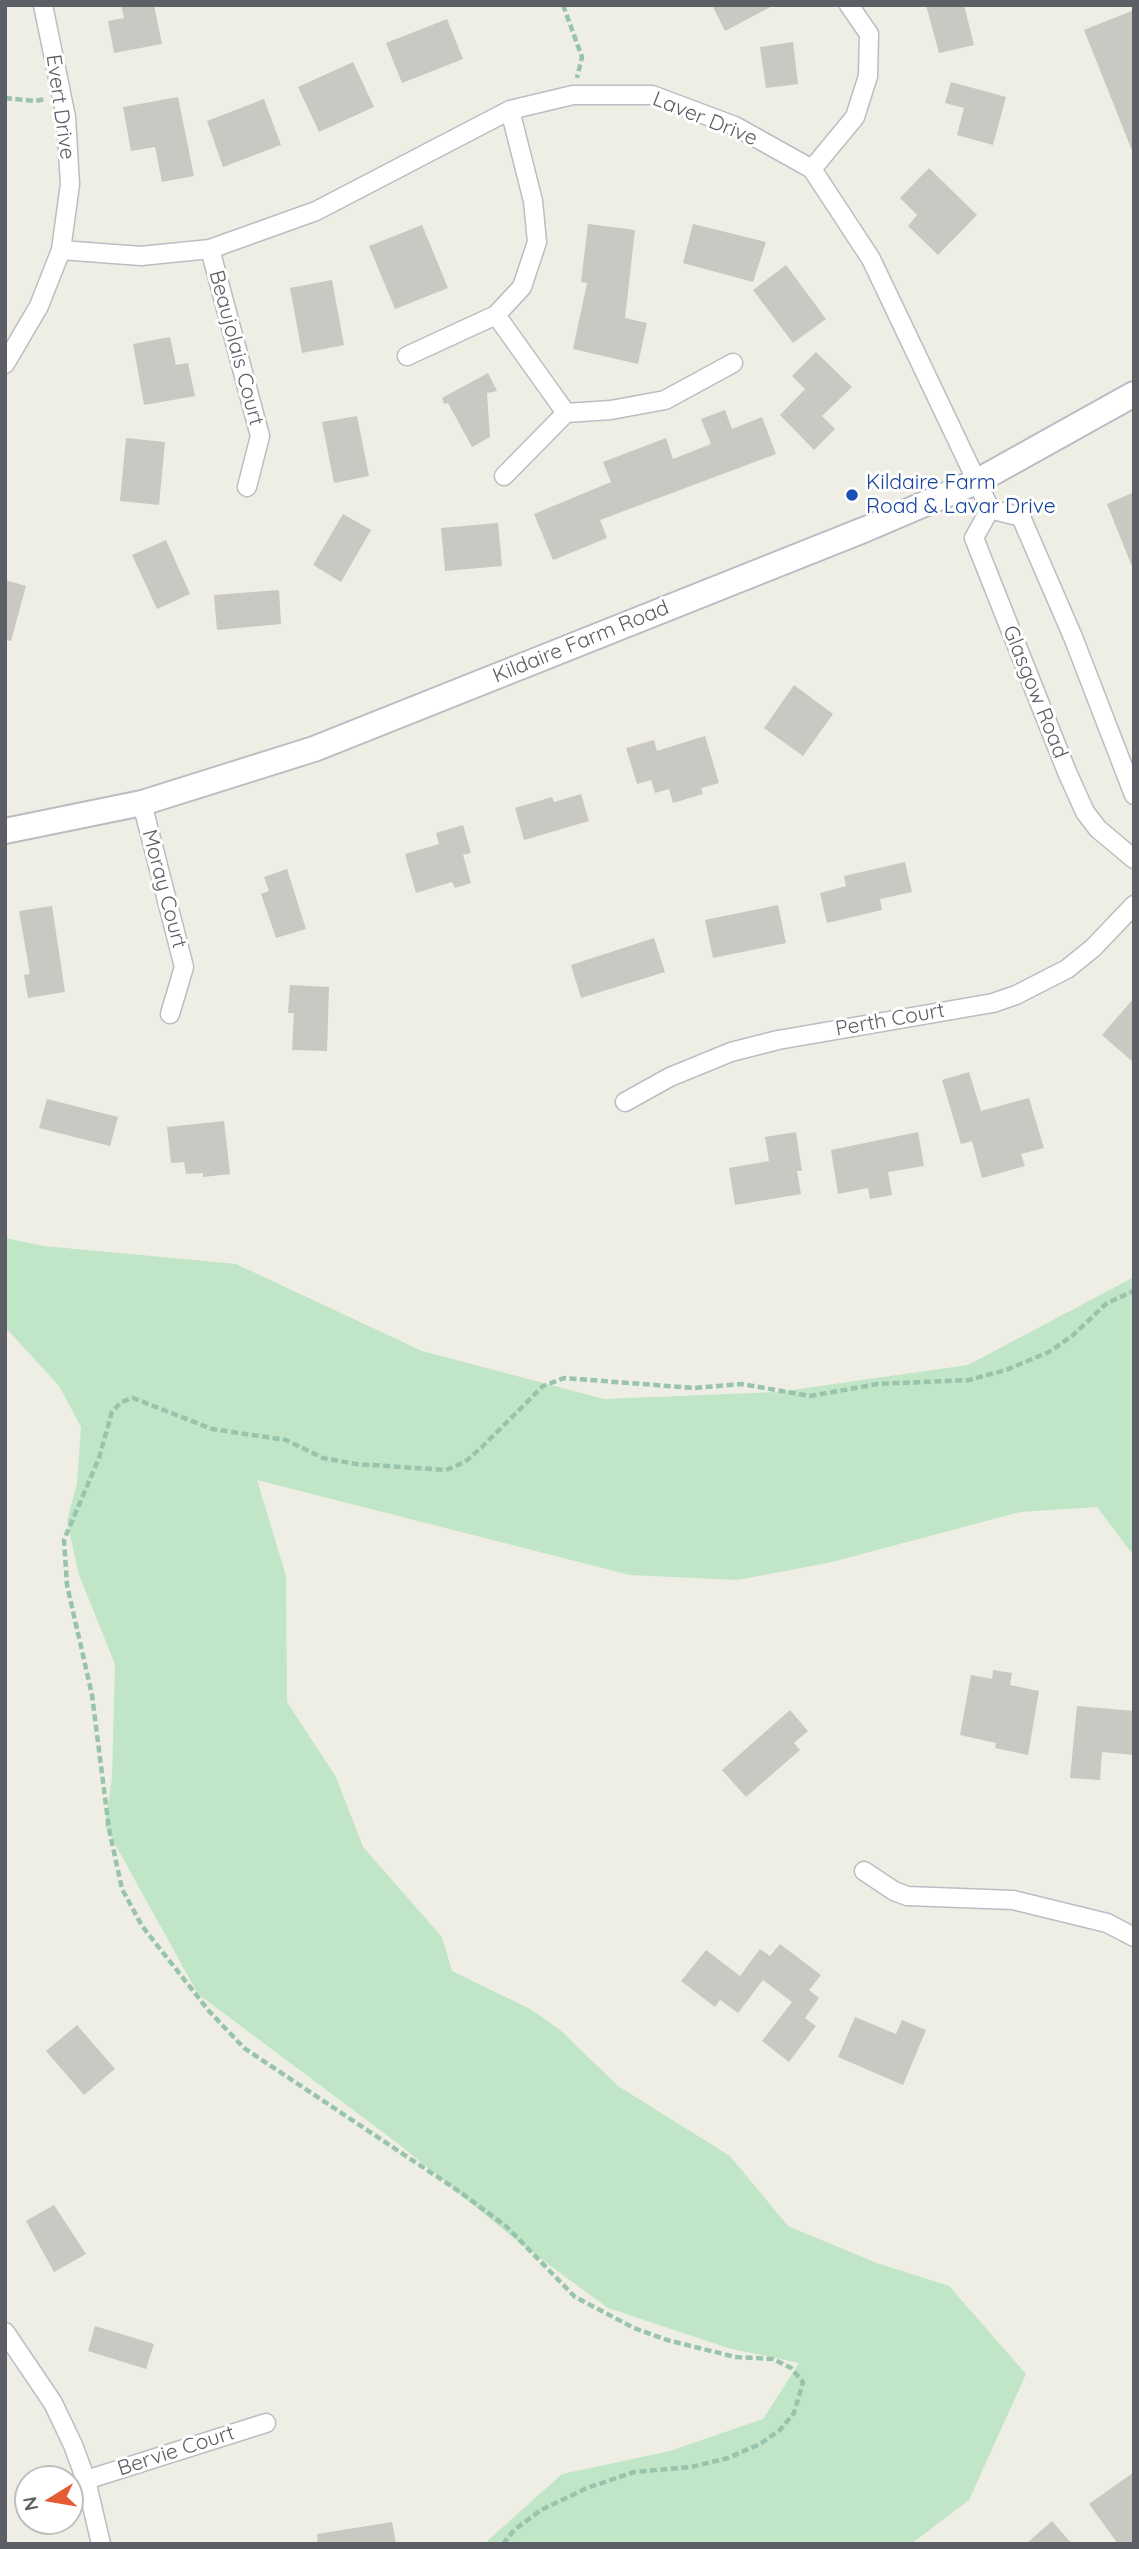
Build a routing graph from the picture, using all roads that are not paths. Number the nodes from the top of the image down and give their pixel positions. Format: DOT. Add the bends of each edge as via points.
graph roads {
  1 [pos="43,5"];
  2 [pos="849,5"];
  3 [pos="510,110"];
  4 [pos="812,169"];
  5 [pos="61,250"];
  6 [pos="210,250"];
  7 [pos="496,315"];
  8 [pos="407,356"];
  9 [pos="7,357"];
  10 [pos="733,363"];
  11 [pos="1134,394"];
  12 [pos="566,413"];
  13 [pos="504,476"];
  14 [pos="976,482"];
  15 [pos="247,487"];
  16 [pos="990,509"];
  17 [pos="1134,795"];
  18 [pos="142,803"];
  19 [pos="5,831"];
  20 [pos="1134,859"];
  21 [pos="1134,905"];
  22 [pos="170,1014"];
  23 [pos="625,1102"];
  24 [pos="864,1871"];
  25 [pos="1134,1937"];
  26 [pos="5,2332"];
  27 [pos="266,2423"];
  28 [pos="86,2480"];
  29 [pos="101,2544"];
  1 -- 5 [label="street, Evert Drive" via="66,117 70,184"];
  2 -- 4 [label="street" via="869,34 868,76 855,117"];
  3 -- 4 [label="street, Laver Drive" via="573,96 652,95 735,126"];
  3 -- 6 [label="street, Laver Drive" via="316,211"];
  3 -- 7 [label="street" via="533,201 537,242 522,287"];
  4 -- 14 [label="street, Laver Drive" via="871,259"];
  5 -- 6 [label="street, Laver Drive" via="141,256"];
  5 -- 9 [label="street, Evert Drive" via="39,306"];
  6 -- 15 [label="street, Beaujolais Court" via="260,436"];
  7 -- 8 [label="street"];
  7 -- 12 [label="street"];
  10 -- 12 [label="street" via="664,400"];
  11 -- 14 [label="main road, Kildaire Farm Road"];
  12 -- 13 [label="street"];
  14 -- 16 [label="street"];
  14 -- 18 [label="main road, Kildaire Farm Road" via="314,749"];
  16 -- 17 [label="street" via="1021,517"];
  16 -- 20 [label="street, Glasgow Road" via="974,538 1067,772 1098,829"];
  18 -- 19 [label="main road, Kildaire Farm Road"];
  18 -- 22 [label="street, Moray Court" via="184,967"];
  21 -- 23 [label="street, Perth Court" via="1067,970 1016,995 731,1052"];
  24 -- 25 [label="street" via="907,1896 1024,1902 1107,1923"];
  26 -- 28 [label="street" via="53,2403"];
  27 -- 28 [label="street, Bervie Court"];
  28 -- 29 [label="street"];
}
